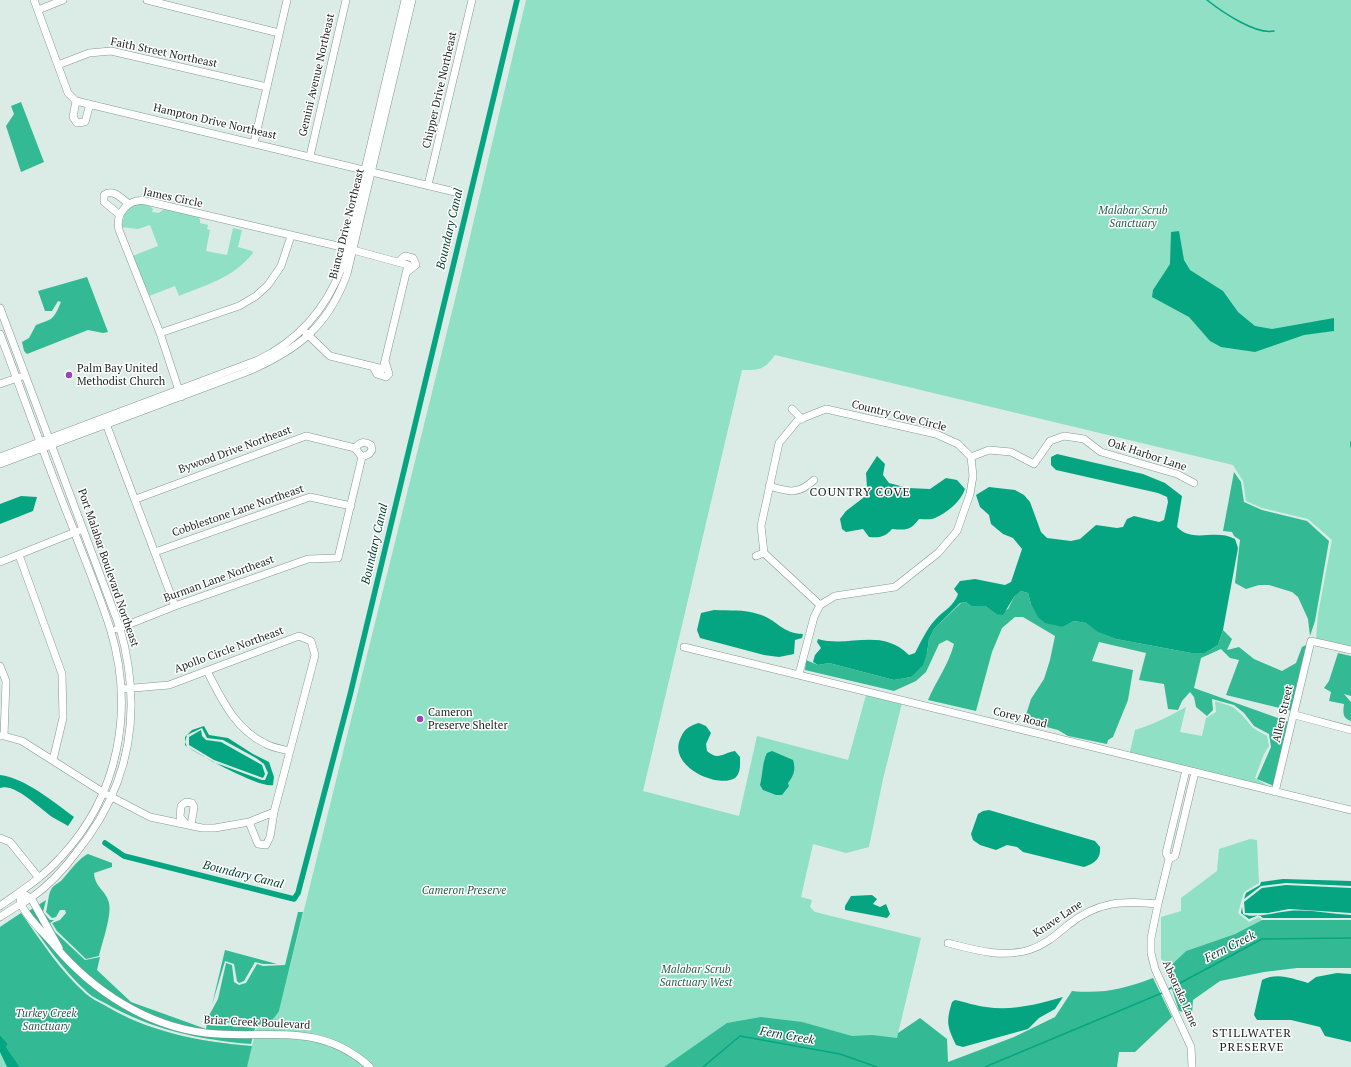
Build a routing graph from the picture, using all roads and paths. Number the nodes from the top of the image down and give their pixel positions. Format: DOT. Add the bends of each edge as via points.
graph roads {
  1 [pos="34,0"];
  2 [pos="63,0"];
  3 [pos="147,0"];
  4 [pos="287,0"];
  5 [pos="346,0"];
  6 [pos="405,0"];
  7 [pos="412,0"];
  8 [pos="472,0"];
  9 [pos="38,10"];
  10 [pos="404,21"];
  11 [pos="279,32"];
  12 [pos="58,65"];
  13 [pos="267,87"];
  14 [pos="386,96"];
  15 [pos="76,101"];
  16 [pos="90,104"];
  17 [pos="254,143"];
  18 [pos="310,156"];
  19 [pos="364,169"];
  20 [pos="372,171"];
  21 [pos="428,185"];
  22 [pos="455,192"];
  23 [pos="129,204"];
  24 [pos="120,215"];
  25 [pos="291,236"];
  26 [pos="350,249"];
  27 [pos="0,310"];
  28 [pos="160,333"];
  29 [pos="306,333"];
  30 [pos="0,334"];
  31 [pos="385,361"];
  32 [pos="244,365"];
  33 [pos="373,367"];
  34 [pos="246,372"];
  35 [pos="25,375"];
  36 [pos="17,378"];
  37 [pos="0,384"];
  38 [pos="178,389"];
  39 [pos="181,397"];
  40 [pos="792,409"];
  41 [pos="104,417"];
  42 [pos="802,419"];
  43 [pos="106,425"];
  44 [pos="51,441"];
  45 [pos="40,445"];
  46 [pos="355,448"];
  47 [pos="0,456"];
  48 [pos="971,456"];
  49 [pos="362,457"];
  50 [pos="0,464"];
  51 [pos="814,480"];
  52 [pos="1194,483"];
  53 [pos="769,486"];
  54 [pos="136,499"];
  55 [pos="351,506"];
  56 [pos="83,529"];
  57 [pos="74,532"];
  58 [pos="155,552"];
  59 [pos="764,553"];
  60 [pos="20,555"];
  61 [pos="756,556"];
  62 [pos="0,562"];
  63 [pos="820,605"];
  64 [pos="176,606"];
  65 [pos="120,628"];
  66 [pos="111,631"];
  67 [pos="684,647"];
  68 [pos="1351,650"];
  69 [pos="0,666"];
  70 [pos="207,670"];
  71 [pos="799,674"];
  72 [pos="131,688"];
  73 [pos="122,689"];
  74 [pos="1294,715"];
  75 [pos="1351,730"];
  76 [pos="2,736"];
  77 [pos="290,751"];
  78 [pos="53,760"];
  79 [pos="1186,770"];
  80 [pos="1195,772"];
  81 [pos="1275,792"];
  82 [pos="104,793"];
  83 [pos="112,798"];
  84 [pos="1178,805"];
  85 [pos="1187,807"];
  86 [pos="1351,810"];
  87 [pos="274,812"];
  88 [pos="249,822"];
  89 [pos="0,838"];
  90 [pos="1169,859"];
  91 [pos="39,878"];
  92 [pos="20,892"];
  93 [pos="31,898"];
  94 [pos="21,903"];
  95 [pos="1158,904"];
  96 [pos="0,906"];
  97 [pos="0,917"];
  98 [pos="948,943"];
  99 [pos="62,955"];
  100 [pos="370,1067"];
  101 [pos="1192,1067"];
  1 -- 9 [label="street"];
  2 -- 9 [label="street"];
  3 -- 11 [label="street"];
  4 -- 11 [label="street"];
  5 -- 18 [label="street, Gemini Avenue Northeast"];
  6 -- 10 [label="street, Bianca Drive Northeast"];
  7 -- 10 [label="street, Bianca Drive Northeast"];
  8 -- 21 [label="street, Chipper Drive Northeast"];
  9 -- 12 [label="street"];
  10 -- 14 [label="street, Bianca Drive Northeast"];
  11 -- 13 [label="street"];
  12 -- 13 [label="street, Faith Street Northeast" via="89,53 111,51"];
  12 -- 15 [label="street" via="68,93"];
  13 -- 17 [label="street"];
  14 -- 19 [label="street, Bianca Drive Northeast"];
  14 -- 20 [label="street, Bianca Drive Northeast"];
  15 -- 16 [label="street, Hampton Drive Northeast"];
  15 -- 16 [label="street" via="73,117 77,123 84,122"];
  16 -- 17 [label="street, Hampton Drive Northeast"];
  17 -- 18 [label="street, Hampton Drive Northeast"];
  18 -- 19 [label="street, Hampton Drive Northeast"];
  19 -- 20 [label="street, Hampton Drive Northeast"];
  19 -- 26 [label="street, Bianca Drive Northeast"];
  20 -- 21 [label="street, Hampton Drive Northeast"];
  20 -- 26 [label="street, Bianca Drive Northeast"];
  21 -- 22 [label="street, Hampton Drive Northeast"];
  23 -- 24 [label="street, James Circle"];
  23 -- 24 [label="street" via="112,192 104,195 104,202"];
  23 -- 25 [label="street, James Circle" via="146,201"];
  24 -- 28 [label="street" via="119,230"];
  25 -- 26 [label="street, James Circle"];
  25 -- 28 [label="street" via="281,266 268,285 256,296 239,306"];
  26 -- 29 [label="street, Bianca Drive Northeast" via="335,286"];
  26 -- 31 [label="street, James Circle" via="408,265"];
  27 -- 35 [label="street, Port Malabar Boulevard Northeast"];
  28 -- 38 [label="street"];
  29 -- 32 [label="street, Bianca Drive Northeast"];
  29 -- 33 [label="street" via="330,356"];
  29 -- 34 [label="street, Bianca Drive Northeast" via="284,354"];
  30 -- 36 [label="street, Port Malabar Boulevard Northeast"];
  31 -- 33 [label="street" via="383,369"];
  31 -- 33 [label="street" via="389,368 386,377 377,374"];
  32 -- 34 [label="street"];
  32 -- 38 [label="street, Bianca Drive Northeast"];
  34 -- 39 [label="street, Bianca Drive Northeast"];
  35 -- 36 [label="street"];
  35 -- 44 [label="street, Port Malabar Boulevard Northeast"];
  36 -- 37 [label="street"];
  36 -- 45 [label="street, Port Malabar Boulevard Northeast"];
  38 -- 39 [label="street"];
  38 -- 41 [label="street, Bianca Drive Northeast"];
  39 -- 43 [label="street, Bianca Drive Northeast"];
  40 -- 42 [label="street"];
  41 -- 43 [label="street"];
  41 -- 44 [label="street, Bianca Drive Northeast"];
  42 -- 48 [label="street, Country Cove Circle" via="826,409 936,434 958,444"];
  42 -- 53 [label="street, Country Cove Circle" via="786,432 779,443"];
  43 -- 44 [label="street, Bianca Drive Northeast"];
  43 -- 54 [label="street"];
  44 -- 45 [label="street"];
  44 -- 56 [label="street, Port Malabar Boulevard Northeast"];
  45 -- 47 [label="street"];
  45 -- 50 [label="street"];
  45 -- 57 [label="street, Port Malabar Boulevard Northeast"];
  46 -- 49 [label="street"];
  46 -- 49 [label="street" via="360,443 366,442 371,445 372,450 369,454"];
  46 -- 54 [label="street, Bywood Drive Northeast" via="306,436"];
  48 -- 52 [label="street, Oak Harbor Lane" via="989,450 1011,452 1034,464 1050,442 1064,436 1084,439 1101,452 1176,474"];
  48 -- 63 [label="street" via="973,476 970,494 957,531 938,553 895,587 835,596"];
  49 -- 55 [label="street"];
  51 -- 53 [label="street" via="805,489 790,492"];
  53 -- 59 [label="street, Country Cove Circle" via="761,526"];
  54 -- 58 [label="street"];
  55 -- 58 [label="street, Cobblestone Lane Northeast" via="310,497"];
  55 -- 64 [label="street, Burman Lane Northeast" via="338,558 308,559"];
  56 -- 57 [label="street"];
  56 -- 65 [label="street, Port Malabar Boulevard Northeast"];
  57 -- 60 [label="street"];
  57 -- 66 [label="street, Port Malabar Boulevard Northeast"];
  58 -- 64 [label="street"];
  59 -- 61 [label="street"];
  59 -- 63 [label="street"];
  60 -- 62 [label="street"];
  60 -- 78 [label="street" via="62,674 63,718"];
  63 -- 71 [label="street" via="814,617"];
  64 -- 65 [label="street, Burman Lane Northeast"];
  65 -- 66 [label="street, Burman Lane Northeast"];
  65 -- 72 [label="street, Port Malabar Boulevard Northeast" via="128,655"];
  66 -- 73 [label="street, Port Malabar Boulevard Northeast"];
  67 -- 71 [label="street, Corey Road"];
  68 -- 74 [label="street, Allen Street" via="1311,641"];
  69 -- 76 [label="street" via="6,681"];
  70 -- 72 [label="street, Apollo Circle Northeast" via="169,685"];
  70 -- 77 [label="street" via="226,708 243,730 266,745"];
  70 -- 77 [label="street, Apollo Circle Northeast" via="299,636 310,641 315,655"];
  71 -- 79 [label="street, Corey Road"];
  72 -- 73 [label="street, Apollo Circle Northeast"];
  72 -- 83 [label="street, Port Malabar Boulevard Northeast" via="128,745"];
  73 -- 82 [label="street, Port Malabar Boulevard Northeast" via="119,743"];
  74 -- 75 [label="street"];
  74 -- 81 [label="street, Allen Street"];
  76 -- 78 [label="street" via="22,741"];
  77 -- 87 [label="street, Apollo Circle Northeast"];
  78 -- 82 [label="street"];
  79 -- 80 [label="street, Corey Road"];
  79 -- 84 [label="street, Absoraka Lane"];
  80 -- 81 [label="street, Corey Road"];
  80 -- 85 [label="street, Absoraka Lane"];
  81 -- 86 [label="street, Corey Road"];
  82 -- 83 [label="street"];
  82 -- 91 [label="street, Port Malabar Boulevard Northeast" via="80,835"];
  83 -- 88 [label="street" via="150,817 202,828"];
  83 -- 93 [label="street, Port Malabar Boulevard Northeast" via="88,839 66,865"];
  84 -- 85 [label="street"];
  84 -- 90 [label="street, Absoraka Lane" via="1166,853"];
  85 -- 90 [label="street, Absoraka Lane" via="1176,856"];
  87 -- 88 [label="street"];
  87 -- 88 [label="street, Apollo Circle Northeast" via="266,846 258,844"];
  89 -- 91 [label="street" via="10,842"];
  90 -- 95 [label="street, Absoraka Lane"];
  91 -- 92 [label="street, Port Malabar Boulevard Northeast"];
  92 -- 93 [label="street"];
  92 -- 94 [label="street"];
  92 -- 96 [label="street, Port Malabar Boulevard Northeast"];
  93 -- 94 [label="street, Port Malabar Boulevard Northeast"];
  93 -- 99 [label="street, Briar Creek Boulevard"];
  94 -- 97 [label="street, Port Malabar Boulevard Northeast"];
  94 -- 99 [label="street, Briar Creek Boulevard"];
  95 -- 98 [label="street, Knave Lane" via="1134,902 1101,906 1081,916 1046,942 1019,952 989,953"];
  95 -- 101 [label="street, Absoraka Lane" via="1151,938 1151,953 1155,969 1191,1047"];
  99 -- 100 [label="street, Briar Creek Boulevard" via="96,987 148,1017 180,1028 206,1033 295,1034 317,1038 356,1055"];
}
